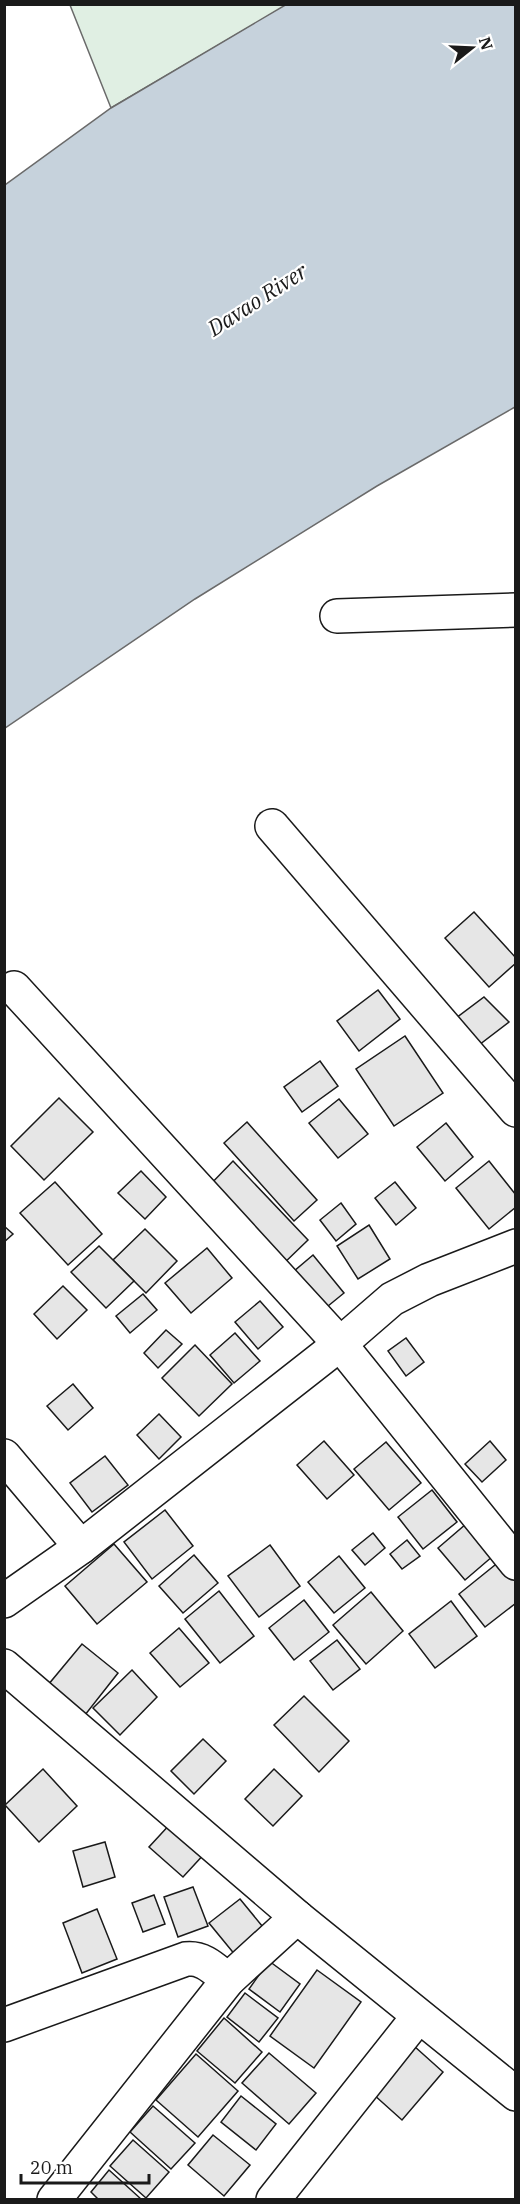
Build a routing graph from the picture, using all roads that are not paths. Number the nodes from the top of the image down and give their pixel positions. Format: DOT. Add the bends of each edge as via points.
graph roads {
  1 [pos="516,610"];
  2 [pos="337,616"];
  3 [pos="272,826"];
  4 [pos="14,988"];
  5 [pos="516,1110"];
  6 [pos="516,1246"];
  7 [pos="340,1344"];
  8 [pos="4,1456"];
  9 [pos="81,1547"];
  10 [pos="516,1563"];
  11 [pos="4,1601"];
  12 [pos="4,1666"];
  13 [pos="297,1917"];
  14 [pos="228,1980"];
  15 [pos="418,2017"];
  16 [pos="4,2025"];
  17 [pos="516,2094"];
  18 [pos="54,2199"];
  19 [pos="273,2199"];
  1 -- 2 [label="street"];
  3 -- 5 [label="street"];
  4 -- 7 [label="street"];
  6 -- 7 [label="street" via="392,1299"];
  7 -- 9 [label="street"];
  7 -- 10 [label="street"];
  8 -- 9 [label="street"];
  9 -- 11 [label="street"];
  12 -- 13 [label="street"];
  13 -- 14 [label="street"];
  13 -- 15 [label="street"];
  14 -- 16 [label="street" via="207,1963 186,1959"];
  14 -- 18 [label="street"];
  15 -- 17 [label="street"];
  15 -- 19 [label="street"];
}
